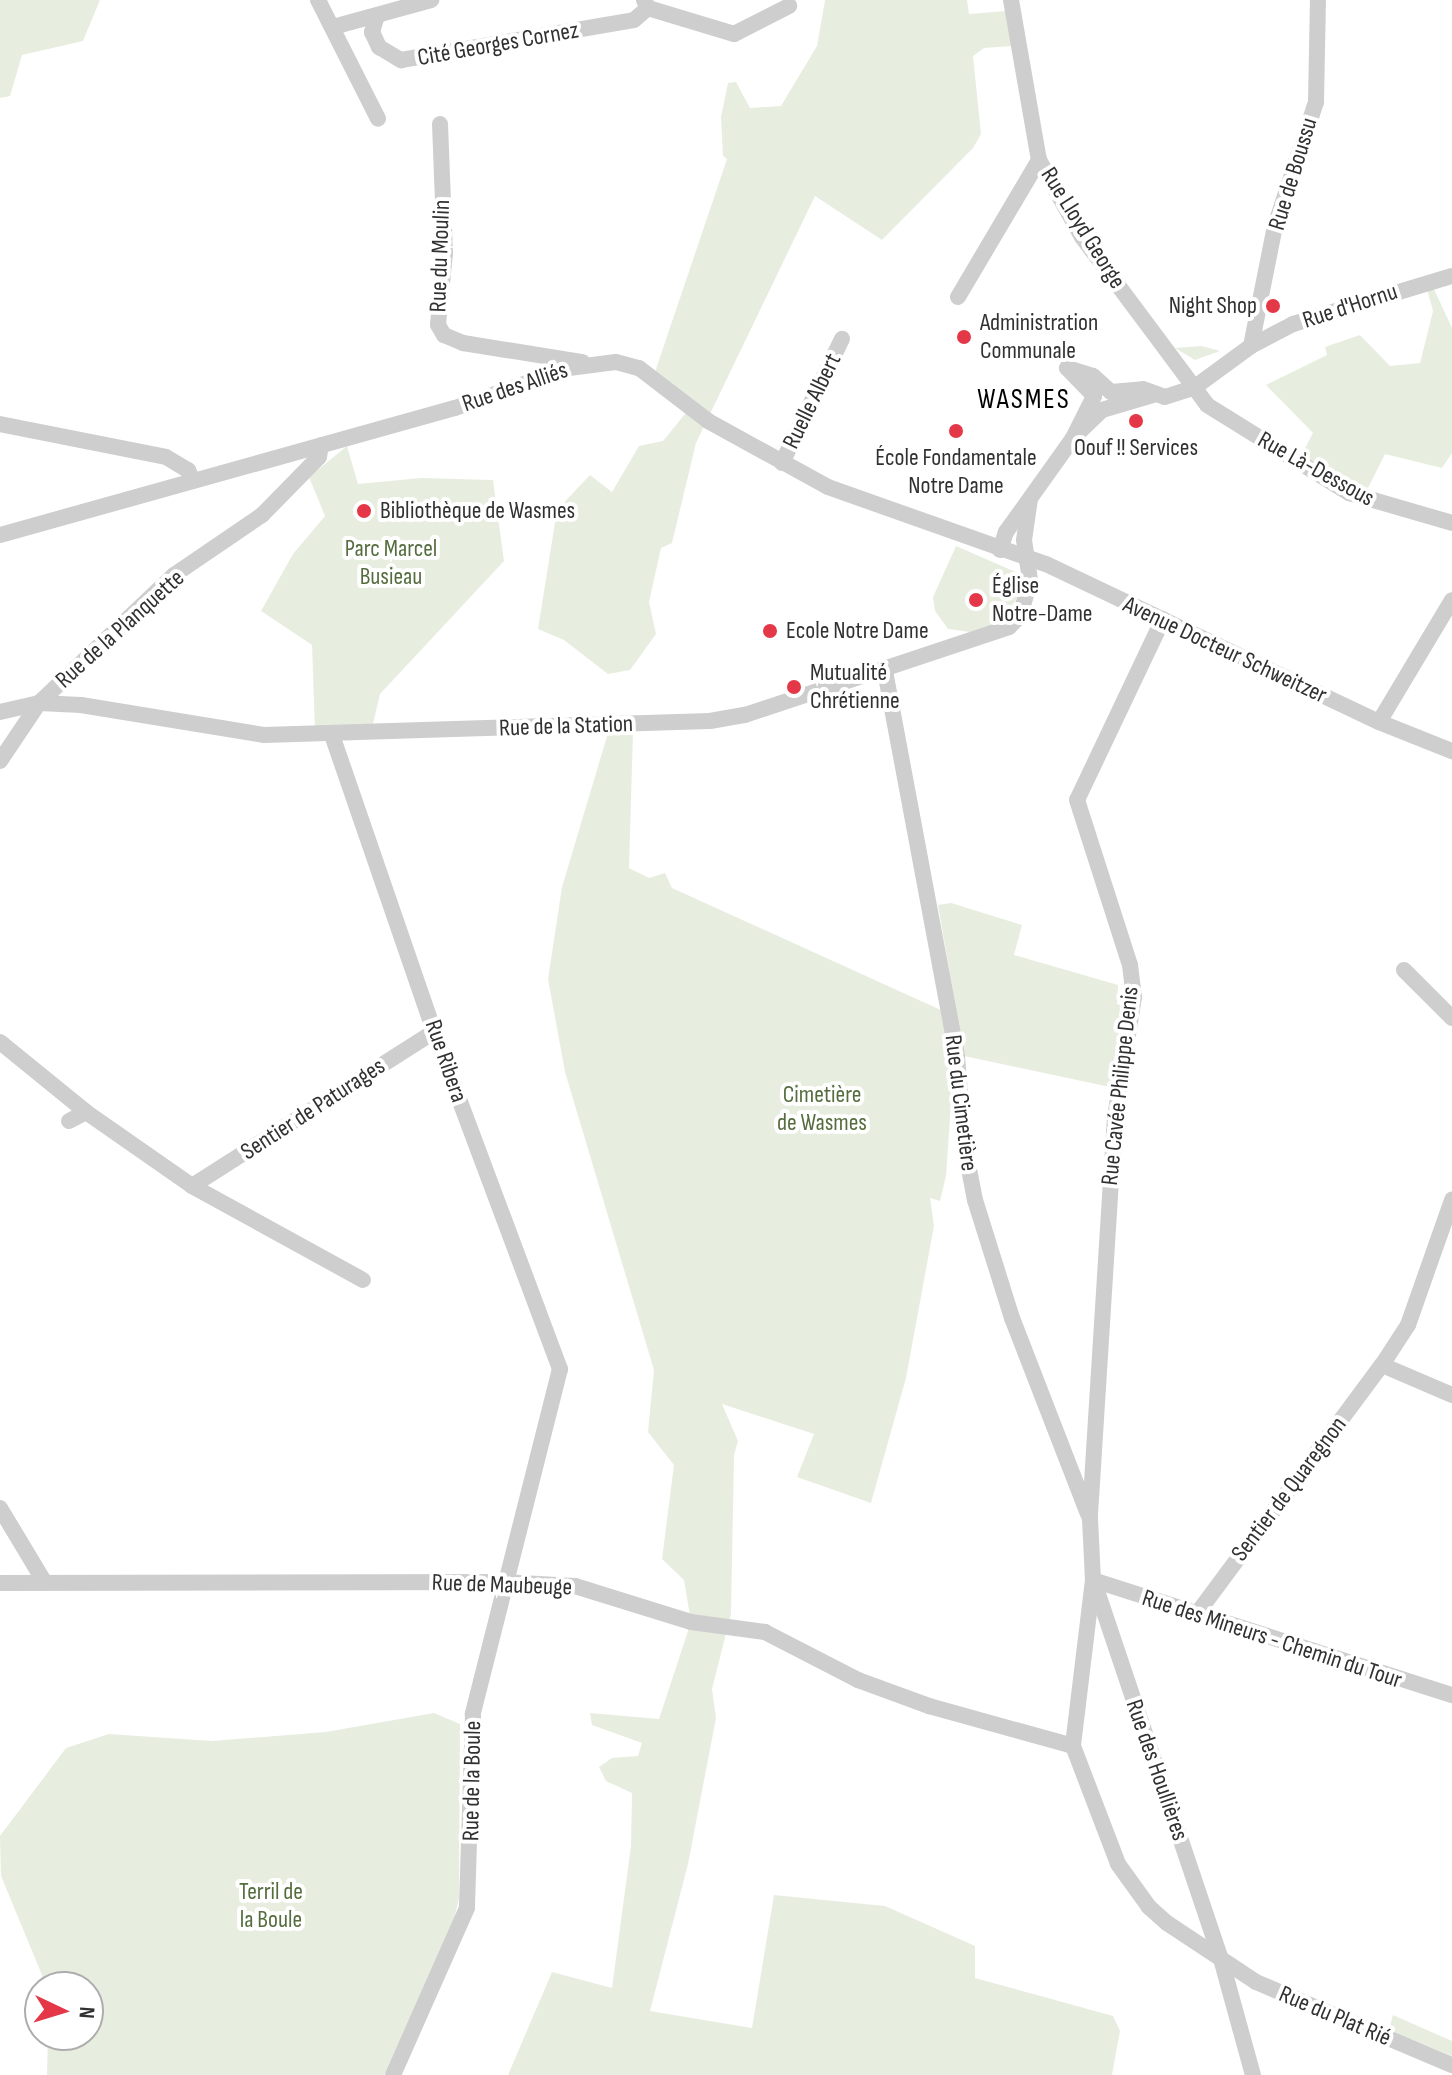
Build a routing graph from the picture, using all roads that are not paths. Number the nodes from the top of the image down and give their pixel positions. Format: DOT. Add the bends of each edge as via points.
graph roads {
  1 [pos="318,0"];
  2 [pos="431,0"];
  3 [pos="1011,0"];
  4 [pos="1318,0"];
  5 [pos="646,4"];
  6 [pos="789,6"];
  7 [pos="376,19"];
  8 [pos="333,27"];
  9 [pos="378,119"];
  10 [pos="440,124"];
  11 [pos="1039,160"];
  12 [pos="1452,276"];
  13 [pos="958,297"];
  14 [pos="842,339"];
  15 [pos="1251,346"];
  16 [pos="588,364"];
  17 [pos="1195,387"];
  18 [pos="0,424"];
  19 [pos="321,445"];
  20 [pos="782,463"];
  21 [pos="193,481"];
  22 [pos="1030,499"];
  23 [pos="1452,523"];
  24 [pos="0,535"];
  25 [pos="1000,550"];
  26 [pos="1030,567"];
  27 [pos="1452,600"];
  28 [pos="1163,619"];
  29 [pos="885,671"];
  30 [pos="39,703"];
  31 [pos="0,712"];
  32 [pos="1379,722"];
  33 [pos="332,735"];
  34 [pos="1452,751"];
  35 [pos="0,761"];
  36 [pos="1404,970"];
  37 [pos="1452,1018"];
  38 [pos="434,1032"];
  39 [pos="0,1042"];
  40 [pos="86,1112"];
  41 [pos="69,1121"];
  42 [pos="192,1186"];
  43 [pos="1452,1200"];
  44 [pos="363,1280"];
  45 [pos="1382,1365"];
  46 [pos="558,1385"];
  47 [pos="1452,1395"];
  48 [pos="0,1508"];
  49 [pos="1090,1519"];
  50 [pos="1093,1580"];
  51 [pos="505,1582"];
  52 [pos="0,1583"];
  53 [pos="45,1583"];
  54 [pos="1196,1615"];
  55 [pos="1452,1695"];
  56 [pos="1073,1746"];
  57 [pos="1221,1959"];
  58 [pos="1452,2065"];
  59 [pos="393,2075"];
  60 [pos="1253,2075"];
  1 -- 8 [label="street"];
  2 -- 7 [label="street"];
  3 -- 11 [label="street, Rue Lloyd George"];
  4 -- 15 [label="street, Rue de Boussu" via="1316,102 1275,226"];
  5 -- 6 [label="street, Cité Georges Cornez" via="734,34"];
  5 -- 7 [label="street, Cité Georges Cornez" via="634,20 401,60 379,47 372,32"];
  7 -- 8 [label="street"];
  8 -- 9 [label="street"];
  10 -- 16 [label="street, Rue du Moulin" via="445,253 437,314 444,335 463,343"];
  11 -- 13 [label="street"];
  11 -- 17 [label="street, Rue Lloyd George" via="1082,237"];
  12 -- 15 [label="street, Rue d'Hornu" via="1341,306"];
  14 -- 20 [label="street, Ruelle Albert"];
  15 -- 17 [label="street, Rue d'Hornu"];
  16 -- 19 [label="street, Rue des Alliés"];
  16 -- 20 [label="street, Rue des Alliés" via="616,362 639,368 708,421"];
  17 -- 22 [label="street" via="1153,395 1145,402 1102,399"];
  17 -- 23 [label="street, Rue Là-Dessous" via="1214,411 1349,493"];
  18 -- 21 [label="street" via="166,457 188,470"];
  19 -- 21 [label="street, Rue des Alliés"];
  19 -- 30 [label="street, Rue de la Planquette" via="319,457 262,515 174,575"];
  20 -- 25 [label="street, Rue des Alliés" via="828,487"];
  21 -- 24 [label="street, Rue des Alliés"];
  22 -- 25 [label="street"];
  22 -- 26 [label="street, Rue de la Station" via="1024,540"];
  25 -- 26 [label="street"];
  26 -- 28 [label="street, Avenue Docteur Schweitzer"];
  26 -- 29 [label="street, Rue de la Station" via="1023,607 1009,627"];
  27 -- 32 [label="street"];
  28 -- 32 [label="street, Avenue Docteur Schweitzer"];
  28 -- 49 [label="street, Rue Cavée Philippe Denis" via="1077,800 1130,965 1134,997 1115,1117"];
  29 -- 33 [label="street, Rue de la Station" via="782,706 710,721"];
  29 -- 49 [label="street, Rue du Cimetière" via="957,1056 975,1200 1012,1318"];
  30 -- 31 [label="street"];
  30 -- 33 [label="street, Rue de la Station" via="107,708 264,735"];
  30 -- 35 [label="street, Rue de la Planquette"];
  32 -- 34 [label="street, Avenue Docteur Schweitzer"];
  33 -- 38 [label="street, Rue Ribera"];
  36 -- 37 [label="street"];
  38 -- 42 [label="street, Sentier de Paturages"];
  38 -- 46 [label="street, Rue Ribera" via="560,1369"];
  39 -- 40 [label="street"];
  40 -- 41 [label="street"];
  40 -- 42 [label="street"];
  42 -- 44 [label="street"];
  43 -- 45 [label="street, Sentier de Quaregnon" via="1408,1325"];
  45 -- 47 [label="street"];
  45 -- 54 [label="street, Sentier de Quaregnon"];
  46 -- 51 [label="street, Rue de la Boule"];
  48 -- 53 [label="street"];
  49 -- 50 [label="street, Rue Cavée Philippe Denis"];
  50 -- 54 [label="street, Rue des Mineurs - Chemin du Tour"];
  50 -- 56 [label="street"];
  50 -- 57 [label="street, Rue des Houllières"];
  51 -- 53 [label="street, Rue de Maubeuge"];
  51 -- 56 [label="street, Rue de Maubeuge" via="575,1586 691,1622 765,1632 858,1680 929,1706"];
  51 -- 59 [label="street, Rue de la Boule" via="473,1714 467,1908"];
  52 -- 53 [label="street, Rue de Maubeuge"];
  54 -- 55 [label="street, Rue des Mineurs - Chemin du Tour"];
  56 -- 57 [label="street, Rue du Plat Rié" via="1100,1825 1131,1885 1167,1923"];
  57 -- 58 [label="street, Rue du Plat Rié" via="1290,1998"];
  57 -- 60 [label="street, Rue des Houllières"];
}
